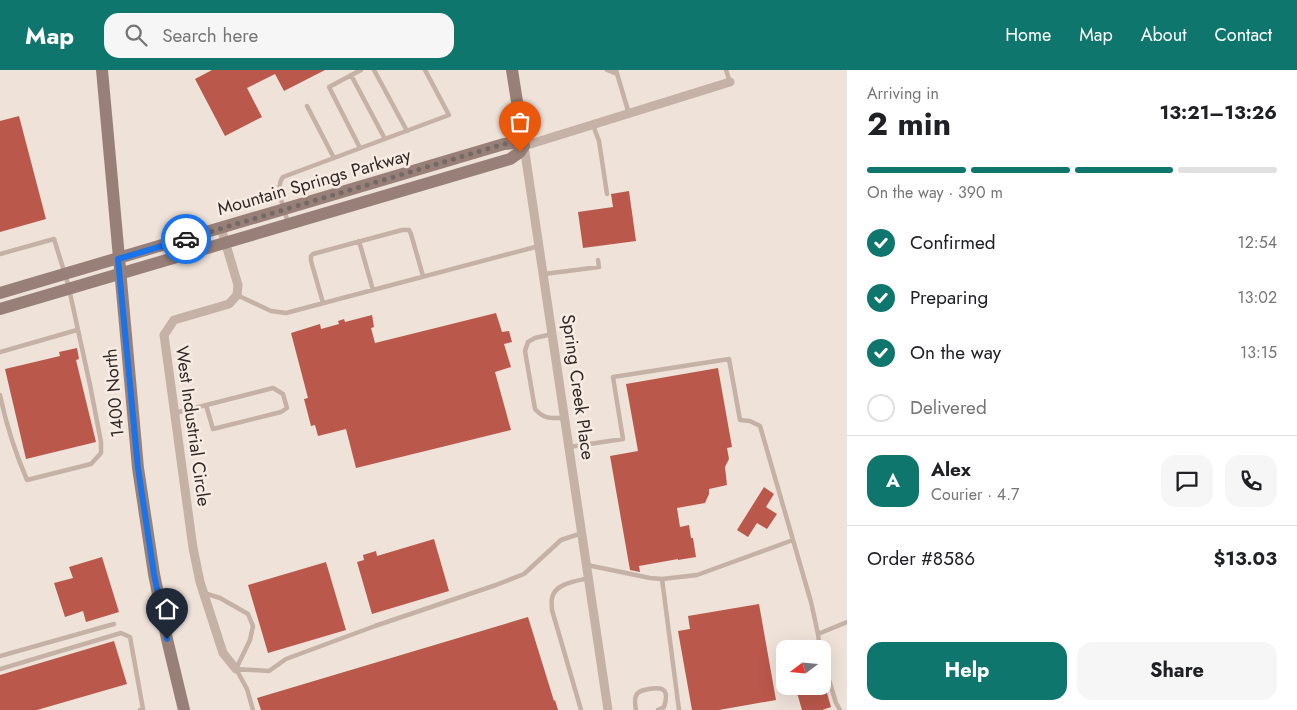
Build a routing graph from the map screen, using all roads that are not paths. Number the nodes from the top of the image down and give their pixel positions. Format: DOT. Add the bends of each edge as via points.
graph roads {
  1 [pos="102,70"];
  2 [pos="361,70"];
  3 [pos="374,70"];
  4 [pos="425,70"];
  5 [pos="512,70"];
  6 [pos="607,70"];
  7 [pos="726,70"];
  8 [pos="617,72"];
  9 [pos="351,75"];
  10 [pos="730,82"];
  11 [pos="307,106"];
  12 [pos="629,114"];
  13 [pos="593,124"];
  14 [pos="406,131"];
  15 [pos="385,139"];
  16 [pos="524,146"];
  17 [pos="360,148"];
  18 [pos="334,158"];
  19 [pos="607,194"];
  20 [pos="284,209"];
  21 [pos="289,224"];
  22 [pos="221,228"];
  23 [pos="359,241"];
  24 [pos="225,243"];
  25 [pos="539,246"];
  26 [pos="0,254"];
  27 [pos="118,259"];
  28 [pos="598,260"];
  29 [pos="65,274"];
  30 [pos="120,274"];
  31 [pos="544,274"];
  32 [pos="423,276"];
  33 [pos="68,289"];
  34 [pos="373,290"];
  35 [pos="0,294"];
  36 [pos="237,295"];
  37 [pos="322,303"];
  38 [pos="0,309"];
  39 [pos="77,330"];
  40 [pos="552,334"];
  41 [pos="0,352"];
  42 [pos="0,395"];
  43 [pos="206,405"];
  44 [pos="175,413"];
  45 [pos="565,418"];
  46 [pos="569,447"];
  47 [pos="582,533"];
  48 [pos="794,540"];
  49 [pos="587,566"];
  50 [pos="589,578"];
  51 [pos="662,580"];
  52 [pos="204,594"];
  53 [pos="847,622"];
  54 [pos="114,624"];
  55 [pos="818,634"];
  56 [pos="819,640"];
  57 [pos="0,656"];
  58 [pos="0,669"];
  59 [pos="236,669"];
  60 [pos="831,687"];
  61 [pos="140,710"];
  62 [pos="184,710"];
  63 [pos="253,710"];
  64 [pos="581,710"];
  65 [pos="608,710"];
  66 [pos="636,710"];
  67 [pos="658,710"];
  68 [pos="678,710"];
  69 [pos="840,710"];
  1 -- 27 [label="street, 1400 North"];
  2 -- 9 [label="lane"];
  3 -- 14 [label="lane"];
  4 -- 14 [label="lane" via="449,115"];
  5 -- 16 [label="street, Spring Creek Place"];
  6 -- 8 [label="lane"];
  7 -- 10 [label="lane"];
  8 -- 12 [label="lane"];
  9 -- 15 [label="lane"];
  9 -- 17 [label="lane" via="329,86"];
  10 -- 12 [label="street, Mountain Springs Parkway"];
  11 -- 18 [label="lane"];
  12 -- 13 [label="street, Mountain Springs Parkway"];
  13 -- 16 [label="street, Mountain Springs Parkway"];
  13 -- 19 [label="lane" via="599,141"];
  14 -- 15 [label="lane"];
  15 -- 17 [label="lane"];
  16 -- 20 [label="street, Mountain Springs Parkway" via="504,144"];
  16 -- 21 [label="street, Mountain Springs Parkway" via="510,159"];
  16 -- 25 [label="street, Spring Creek Place"];
  17 -- 18 [label="lane"];
  18 -- 20 [label="lane" via="283,177 278,188"];
  20 -- 21 [label="lane"];
  20 -- 22 [label="street, Mountain Springs Parkway"];
  21 -- 24 [label="street, Mountain Springs Parkway"];
  22 -- 24 [label="street"];
  22 -- 27 [label="street, Mountain Springs Parkway"];
  23 -- 32 [label="lane" via="409,230"];
  23 -- 34 [label="lane"];
  23 -- 37 [label="lane" via="311,256"];
  24 -- 30 [label="street, Mountain Springs Parkway"];
  24 -- 36 [label="street" via="238,285"];
  25 -- 31 [label="street, Spring Creek Place"];
  25 -- 32 [label="lane"];
  26 -- 29 [label="lane" via="54,239"];
  27 -- 29 [label="street, Mountain Springs Parkway"];
  27 -- 30 [label="street, 1400 North"];
  28 -- 31 [label="lane" via="599,267"];
  29 -- 33 [label="lane"];
  29 -- 35 [label="street, Mountain Springs Parkway"];
  30 -- 33 [label="street, Mountain Springs Parkway"];
  30 -- 62 [label="street, 1400 North" via="145,521"];
  31 -- 40 [label="street, Spring Creek Place"];
  32 -- 34 [label="lane"];
  33 -- 38 [label="street, Mountain Springs Parkway"];
  33 -- 39 [label="lane"];
  34 -- 37 [label="lane"];
  36 -- 37 [label="lane" via="271,311 286,312"];
  36 -- 44 [label="street, West Industrial Circle" via="229,304 174,320 164,335"];
  39 -- 41 [label="lane"];
  39 -- 42 [label="lane" via="101,442 100,453 91,464 27,480 4,416"];
  40 -- 45 [label="street, Spring Creek Place"];
  40 -- 45 [label="lane" via="528,342 525,351 535,409 548,418"];
  43 -- 43 [label="lane" via="273,388 283,394 287,408 213,429"];
  43 -- 44 [label="lane"];
  44 -- 52 [label="street, West Industrial Circle" via="193,548"];
  45 -- 46 [label="street, Spring Creek Place"];
  46 -- 47 [label="street, Spring Creek Place"];
  46 -- 48 [label="lane" via="622,440 613,377 728,359 740,420 760,426"];
  47 -- 49 [label="street, Spring Creek Place"];
  47 -- 59 [label="lane" via="561,540 524,574 503,583 286,659 270,671"];
  48 -- 51 [label="lane" via="697,575"];
  48 -- 55 [label="lane"];
  49 -- 50 [label="street, Spring Creek Place"];
  49 -- 51 [label="lane"];
  50 -- 64 [label="lane" via="558,588 552,598 552,610"];
  50 -- 65 [label="street, Spring Creek Place"];
  51 -- 68 [label="lane"];
  52 -- 59 [label="street, West Industrial Circle" via="223,652"];
  52 -- 59 [label="lane" via="220,598 248,614 252,626 250,640"];
  53 -- 55 [label="lane"];
  54 -- 57 [label="lane"];
  55 -- 56 [label="lane"];
  58 -- 61 [label="lane" via="121,633 130,637 143,709"];
  59 -- 63 [label="lane" via="247,689"];
  60 -- 69 [label="lane"];
  66 -- 67 [label="lane" via="636,695 658,687 663,689 666,699 664,707"];
}
